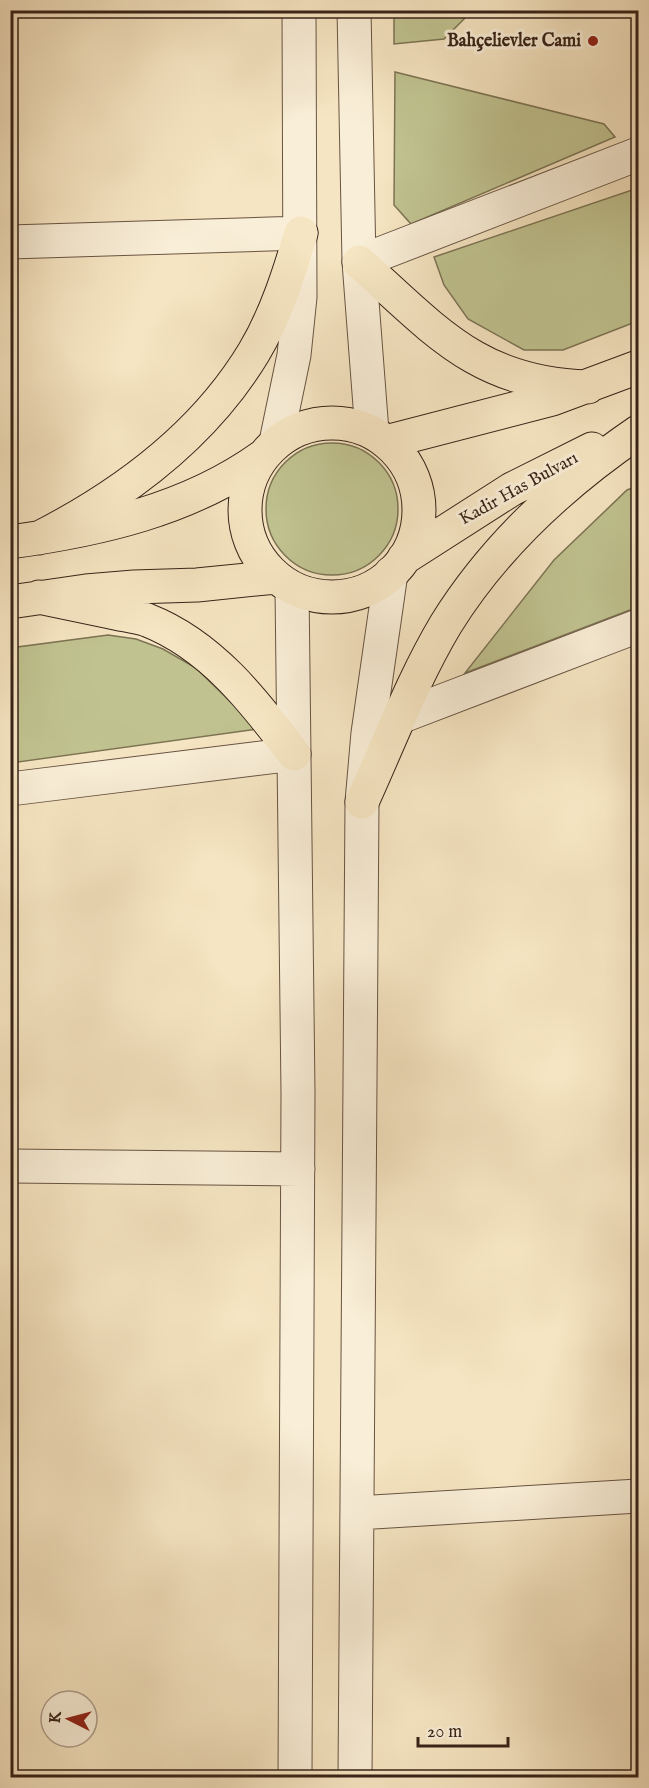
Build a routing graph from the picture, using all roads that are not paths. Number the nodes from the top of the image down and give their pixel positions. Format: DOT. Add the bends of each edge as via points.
graph roads {
  1 [pos="299,10"];
  2 [pos="354,10"];
  3 [pos="639,154"];
  4 [pos="301,233"];
  5 [pos="10,242"];
  6 [pos="359,262"];
  7 [pos="639,367"];
  8 [pos="588,387"];
  9 [pos="639,431"];
  10 [pos="379,437"];
  11 [pos="269,450"];
  12 [pos="25,540"];
  13 [pos="398,566"];
  14 [pos="284,583"];
  15 [pos="25,599"];
  16 [pos="639,626"];
  17 [pos="400,717"];
  18 [pos="294,754"];
  19 [pos="10,789"];
  20 [pos="362,802"];
  21 [pos="10,1166"];
  22 [pos="298,1169"];
  23 [pos="639,1496"];
  24 [pos="357,1513"];
  25 [pos="295,1778"];
  26 [pos="355,1778"];
  1 -- 4 [label="street"];
  2 -- 6 [label="street"];
  3 -- 6 [label="street"];
  4 -- 5 [label="street"];
  4 -- 11 [label="street" via="294,355"];
  4 -- 12 [label="highway" via="288,276 255,350 196,428 133,482 72,521"];
  6 -- 8 [label="highway" via="439,333 489,366 537,382"];
  6 -- 10 [label="street"];
  7 -- 8 [label="highway"];
  8 -- 10 [label="highway" via="517,410"];
  9 -- 13 [label="highway, Kadir Has Bulvarı" via="558,464 512,489"];
  9 -- 17 [label="highway" via="545,504 492,560 445,626"];
  10 -- 11 [label="highway" via="353,425 313,424 294,431"];
  10 -- 13 [label="highway" via="401,457 418,496 414,538"];
  11 -- 12 [label="highway" via="242,471 174,504 109,525"];
  11 -- 14 [label="highway" via="251,477 245,498 245,520 250,542 261,561"];
  13 -- 14 [label="highway" via="374,586 354,594 312,595"];
  13 -- 20 [label="street" via="368,734"];
  14 -- 15 [label="highway" via="122,588"];
  14 -- 18 [label="street"];
  15 -- 18 [label="highway" via="145,619 172,632 199,649 237,684"];
  16 -- 17 [label="street"];
  17 -- 20 [label="highway"];
  18 -- 19 [label="street"];
  18 -- 22 [label="street"];
  20 -- 24 [label="street"];
  21 -- 22 [label="street"];
  22 -- 25 [label="street"];
  23 -- 24 [label="street"];
  24 -- 26 [label="street"];
}
